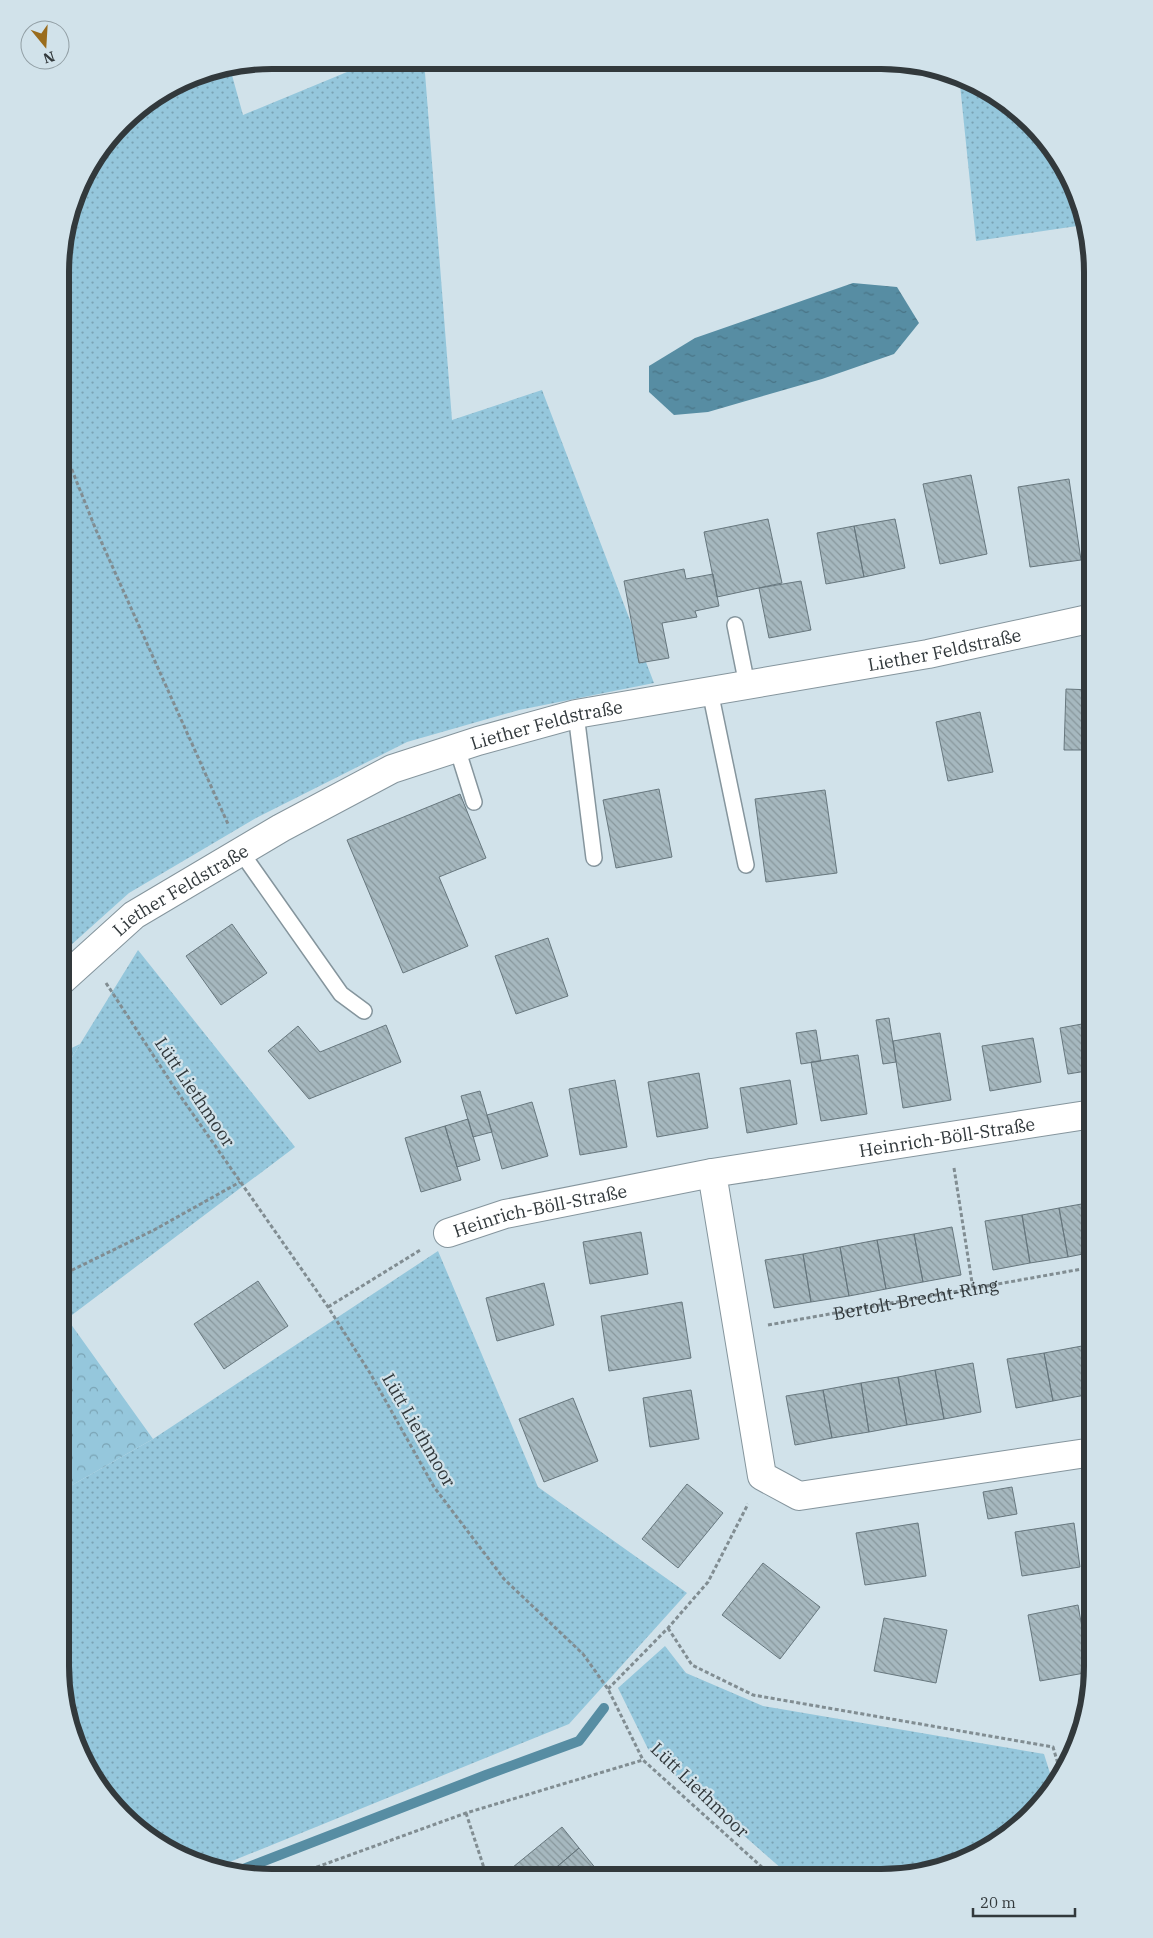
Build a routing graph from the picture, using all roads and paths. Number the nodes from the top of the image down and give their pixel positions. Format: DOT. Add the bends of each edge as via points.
graph roads {
  1 [pos="69,462"];
  2 [pos="1084,620"];
  3 [pos="735,625"];
  4 [pos="748,685"];
  5 [pos="710,691"];
  6 [pos="576,714"];
  7 [pos="457,748"];
  8 [pos="474,802"];
  9 [pos="241,852"];
  10 [pos="594,858"];
  11 [pos="746,865"];
  12 [pos="91,952"];
  13 [pos="69,973"];
  14 [pos="364,1011"];
  15 [pos="1084,1116"];
  16 [pos="949,1138"];
  17 [pos="712,1173"];
  18 [pos="240,1182"];
  19 [pos="448,1233"];
  20 [pos="1084,1269"];
  21 [pos="69,1272"];
  22 [pos="973,1288"];
  23 [pos="328,1307"];
  24 [pos="738,1330"];
  25 [pos="1084,1453"];
  26 [pos="762,1476"];
  27 [pos="668,1628"];
  28 [pos="608,1689"];
  29 [pos="643,1760"];
  30 [pos="1058,1765"];
  31 [pos="466,1814"];
  32 [pos="312,1869"];
  33 [pos="484,1869"];
  34 [pos="764,1869"];
  1 -- 9 [label="path" via="96,530"];
  2 -- 4 [label="street, Liether Feldstraße" via="928,654"];
  3 -- 4 [label="lane"];
  4 -- 5 [label="street, Liether Feldstraße"];
  5 -- 6 [label="street, Liether Feldstraße"];
  5 -- 11 [label="lane"];
  6 -- 7 [label="street, Liether Feldstraße"];
  6 -- 10 [label="lane"];
  7 -- 8 [label="lane"];
  7 -- 9 [label="street, Liether Feldstraße" via="392,769"];
  9 -- 12 [label="street, Liether Feldstraße" via="134,915"];
  9 -- 14 [label="lane" via="341,994"];
  12 -- 13 [label="street, Liether Feldstraße"];
  12 -- 18 [label="path, Lütt Liethmoor" via="113,994"];
  15 -- 16 [label="street, Heinrich-Böll-Straße"];
  16 -- 17 [label="street, Heinrich-Böll-Straße"];
  16 -- 22 [label="path"];
  17 -- 19 [label="street, Heinrich-Böll-Straße" via="505,1214"];
  17 -- 24 [label="street"];
  18 -- 21 [label="path" via="154,1230"];
  18 -- 23 [label="path, Lütt Liethmoor"];
  19 -- 23 [label="path, Heinrich-Böll-Straße"];
  20 -- 22 [label="path, Bertolt-Brecht-Ring"];
  22 -- 24 [label="path, Bertolt-Brecht-Ring"];
  23 -- 28 [label="path, Lütt Liethmoor" via="370,1373 434,1487 504,1579 583,1654"];
  24 -- 26 [label="street"];
  25 -- 26 [label="street" via="799,1496"];
  26 -- 27 [label="path" via="708,1582"];
  27 -- 28 [label="path"];
  27 -- 30 [label="path" via="692,1665 753,1695 1053,1747"];
  28 -- 29 [label="path, Lütt Liethmoor"];
  29 -- 31 [label="path"];
  29 -- 34 [label="path, Lütt Liethmoor"];
  31 -- 32 [label="path"];
  31 -- 33 [label="path"];
}
